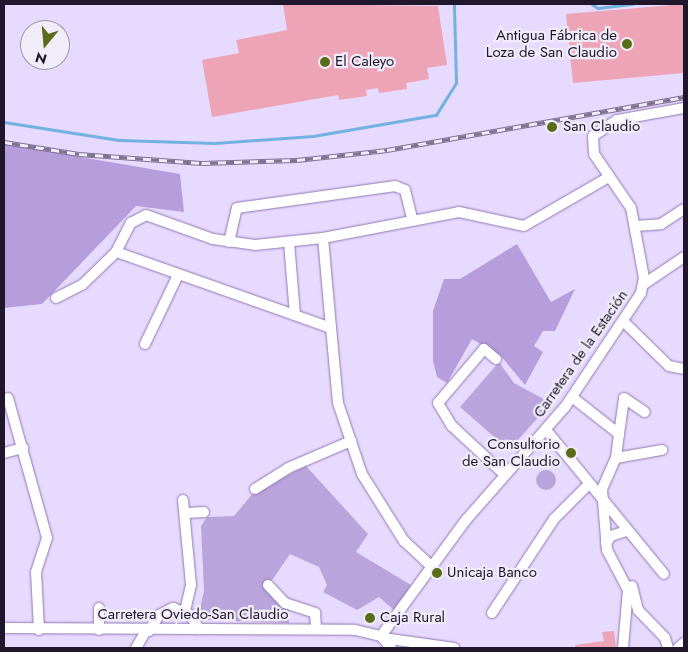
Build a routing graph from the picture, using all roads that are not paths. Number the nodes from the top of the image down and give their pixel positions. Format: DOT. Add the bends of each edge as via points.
graph roads {
  1 [pos="684,108"];
  2 [pos="609,177"];
  3 [pos="684,209"];
  4 [pos="413,221"];
  5 [pos="635,226"];
  6 [pos="323,238"];
  7 [pos="229,242"];
  8 [pos="289,242"];
  9 [pos="116,252"];
  10 [pos="684,257"];
  11 [pos="178,275"];
  12 [pos="644,284"];
  13 [pos="56,298"];
  14 [pos="295,315"];
  15 [pos="624,321"];
  16 [pos="331,328"];
  17 [pos="145,344"];
  18 [pos="496,359"];
  19 [pos="684,369"];
  20 [pos="572,397"];
  21 [pos="8,398"];
  22 [pos="645,412"];
  23 [pos="546,430"];
  24 [pos="619,434"];
  25 [pos="351,441"];
  26 [pos="23,448"];
  27 [pos="662,450"];
  28 [pos="4,453"];
  29 [pos="616,458"];
  30 [pos="505,475"];
  31 [pos="588,485"];
  32 [pos="255,489"];
  33 [pos="183,500"];
  34 [pos="604,502"];
  35 [pos="204,512"];
  36 [pos="187,513"];
  37 [pos="617,521"];
  38 [pos="604,524"];
  39 [pos="626,531"];
  40 [pos="606,543"];
  41 [pos="430,566"];
  42 [pos="664,574"];
  43 [pos="624,576"];
  44 [pos="268,585"];
  45 [pos="99,608"];
  46 [pos="185,611"];
  47 [pos="492,613"];
  48 [pos="4,628"];
  49 [pos="199,629"];
  50 [pos="316,629"];
  51 [pos="39,630"];
  52 [pos="99,630"];
  53 [pos="147,631"];
  54 [pos="383,641"];
  55 [pos="684,643"];
  56 [pos="136,648"];
  57 [pos="391,648"];
  58 [pos="454,648"];
  59 [pos="623,648"];
  60 [pos="668,648"];
  61 [pos="678,648"];
  1 -- 2 [label="street, Carretera de la Estación" via="617,120 593,136 594,154"];
  2 -- 4 [label="street" via="524,226 459,212"];
  2 -- 5 [label="street, Carretera de la Estación" via="629,203"];
  3 -- 5 [label="street" via="661,224"];
  4 -- 6 [label="street"];
  4 -- 7 [label="street" via="405,190 395,186 237,208"];
  5 -- 12 [label="street, Carretera de la Estación"];
  6 -- 8 [label="street"];
  6 -- 16 [label="street"];
  7 -- 8 [label="street"];
  7 -- 9 [label="street" via="146,215 131,223"];
  8 -- 14 [label="street"];
  9 -- 11 [label="street"];
  9 -- 13 [label="street" via="82,284"];
  10 -- 12 [label="street"];
  11 -- 14 [label="street"];
  11 -- 17 [label="street"];
  12 -- 15 [label="street, Carretera de la Estación"];
  14 -- 16 [label="street"];
  15 -- 19 [label="street" via="669,366"];
  15 -- 20 [label="street, Carretera de la Estación"];
  16 -- 25 [label="street" via="338,403"];
  18 -- 30 [label="street" via="484,349 438,403 452,426"];
  20 -- 23 [label="street, Carretera de la Estación"];
  20 -- 24 [label="street"];
  21 -- 26 [label="street"];
  22 -- 24 [label="street" via="624,398"];
  23 -- 30 [label="street, Carretera de la Estación"];
  23 -- 31 [label="street"];
  24 -- 29 [label="street"];
  25 -- 32 [label="street" via="288,468"];
  25 -- 41 [label="street" via="362,474 404,541"];
  26 -- 28 [label="street"];
  26 -- 51 [label="street" via="47,538 36,572"];
  27 -- 29 [label="street"];
  29 -- 34 [label="street" via="606,472"];
  30 -- 41 [label="street, Carretera de la Estación"];
  31 -- 34 [label="street"];
  31 -- 47 [label="street" via="554,519"];
  33 -- 36 [label="street"];
  34 -- 37 [label="street"];
  34 -- 38 [label="street"];
  35 -- 36 [label="street"];
  36 -- 46 [label="street" via="191,585"];
  37 -- 38 [label="street"];
  37 -- 39 [label="street"];
  37 -- 40 [label="street"];
  38 -- 40 [label="street"];
  39 -- 40 [label="street" via="611,536"];
  39 -- 42 [label="street"];
  40 -- 43 [label="street" via="610,560"];
  41 -- 54 [label="street, Carretera de la Estación"];
  43 -- 59 [label="street" via="628,590"];
  43 -- 60 [label="street" via="634,589 638,610 665,638"];
  44 -- 50 [label="street" via="285,603 314,613"];
  45 -- 52 [label="street"];
  46 -- 49 [label="street"];
  46 -- 53 [label="street" via="165,611"];
  48 -- 51 [label="street, Carretera Oviedo-San Claudio"];
  49 -- 50 [label="street, Carretera Oviedo-San Claudio"];
  49 -- 53 [label="street, Carretera Oviedo-San Claudio"];
  50 -- 54 [label="street, Carretera Oviedo-San Claudio"];
  51 -- 52 [label="street, Carretera Oviedo-San Claudio"];
  52 -- 53 [label="street, Carretera Oviedo-San Claudio"];
  53 -- 56 [label="street"];
  54 -- 57 [label="street"];
  54 -- 58 [label="street, Carretera Oviedo-San Claudio"];
  55 -- 61 [label="street"];
}
